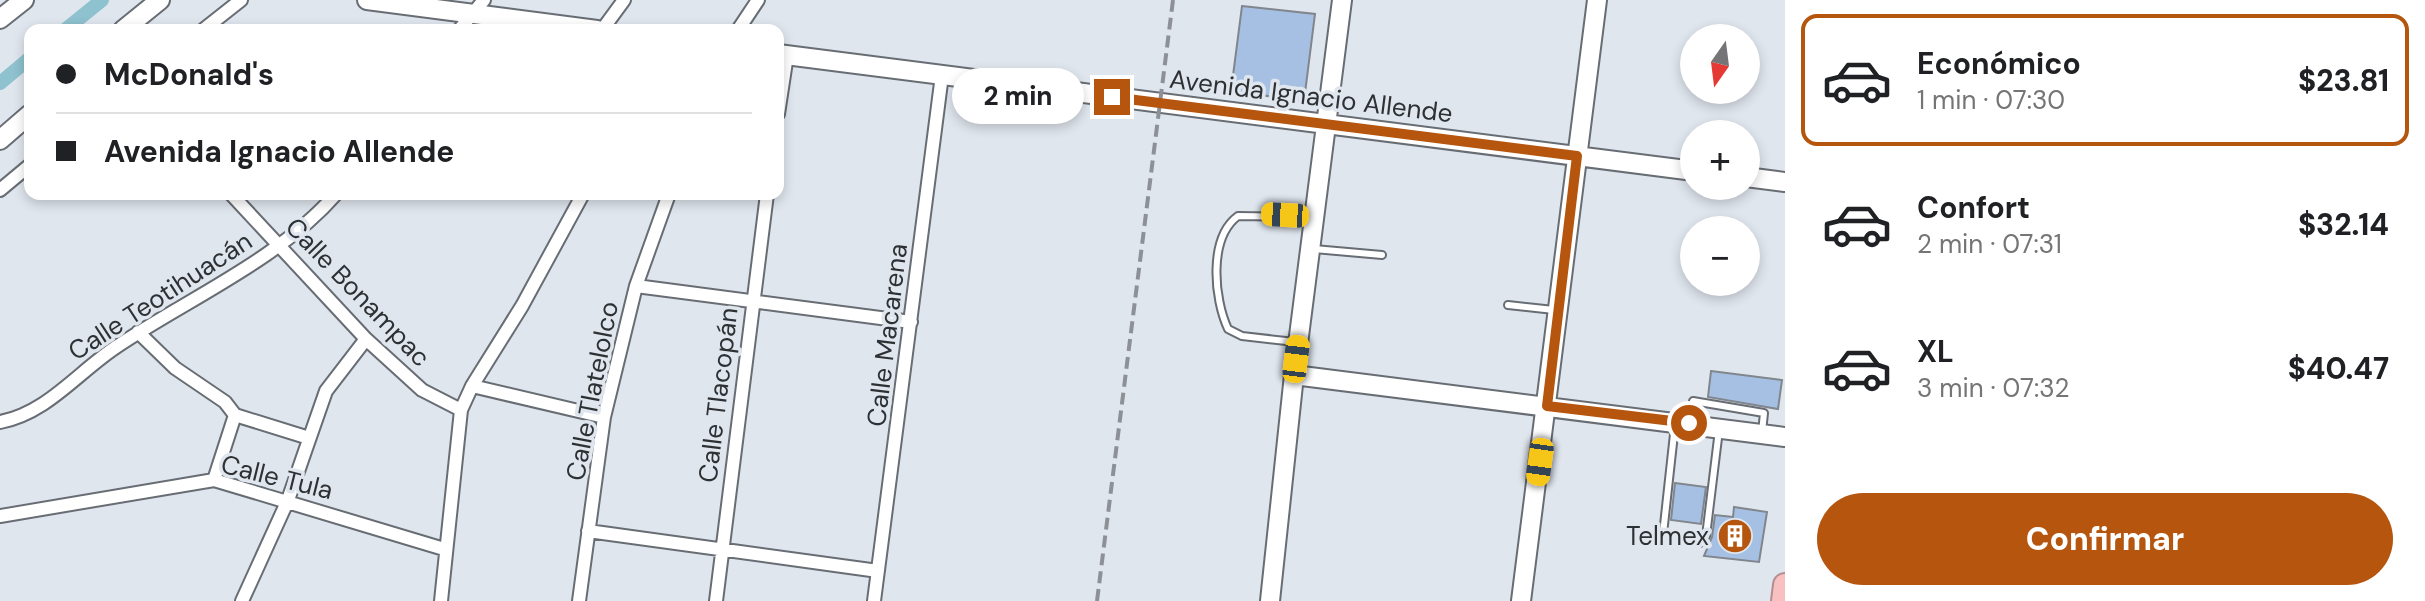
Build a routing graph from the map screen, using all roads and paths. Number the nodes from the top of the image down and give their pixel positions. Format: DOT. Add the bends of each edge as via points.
graph roads {
  1 [pos="24,0"];
  2 [pos="160,0"];
  3 [pos="241,0"];
  4 [pos="367,0"];
  5 [pos="624,0"];
  6 [pos="758,0"];
  7 [pos="1342,0"];
  8 [pos="1597,0"];
  9 [pos="477,7"];
  10 [pos="0,19"];
  11 [pos="130,24"];
  12 [pos="211,24"];
  13 [pos="464,24"];
  14 [pos="567,24"];
  15 [pos="604,24"];
  16 [pos="742,24"];
  17 [pos="784,54"];
  18 [pos="942,75"];
  19 [pos="24,119"];
  20 [pos="1326,125"];
  21 [pos="0,140"];
  22 [pos="1577,156"];
  23 [pos="1680,169"];
  24 [pos="24,170"];
  25 [pos="1760,179"];
  26 [pos="1785,182"];
  27 [pos="0,190"];
  28 [pos="237,200"];
  29 [pos="329,200"];
  30 [pos="580,200"];
  31 [pos="667,200"];
  32 [pos="766,200"];
  33 [pos="1314,217"];
  34 [pos="280,244"];
  35 [pos="1310,249"];
  36 [pos="1382,255"];
  37 [pos="636,286"];
  38 [pos="751,303"];
  39 [pos="1508,305"];
  40 [pos="1558,310"];
  41 [pos="911,322"];
  42 [pos="138,332"];
  43 [pos="366,339"];
  44 [pos="1298,343"];
  45 [pos="1294,375"];
  46 [pos="472,386"];
  47 [pos="1693,401"];
  48 [pos="1547,406"];
  49 [pos="461,410"];
  50 [pos="235,415"];
  51 [pos="604,417"];
  52 [pos="1675,421"];
  53 [pos="0,422"];
  54 [pos="1719,427"];
  55 [pos="1762,432"];
  56 [pos="1785,437"];
  57 [pos="309,438"];
  58 [pos="214,480"];
  59 [pos="288,500"];
  60 [pos="0,516"];
  61 [pos="588,531"];
  62 [pos="444,549"];
  63 [pos="723,549"];
  64 [pos="878,571"];
  65 [pos="1785,585"];
  66 [pos="441,597"];
  67 [pos="242,601"];
  68 [pos="429,601"];
  69 [pos="579,601"];
  70 [pos="716,601"];
  71 [pos="874,601"];
  72 [pos="1270,601"];
  73 [pos="1521,601"];
  74 [pos="1783,601"];
  1 -- 10 [label="street"];
  2 -- 11 [label="street"];
  3 -- 12 [label="street"];
  4 -- 9 [label="street"];
  5 -- 15 [label="street"];
  6 -- 16 [label="street"];
  7 -- 20 [label="street"];
  8 -- 22 [label="street"];
  9 -- 13 [label="street"];
  9 -- 14 [label="street"];
  17 -- 18 [label="street, Avenida Ignacio Allende"];
  18 -- 20 [label="street, Avenida Ignacio Allende"];
  18 -- 41 [label="street, Calle Macarena"];
  19 -- 21 [label="street"];
  20 -- 22 [label="street, Avenida Ignacio Allende"];
  20 -- 33 [label="street"];
  22 -- 23 [label="street, Avenida Ignacio Allende"];
  22 -- 40 [label="street"];
  24 -- 27 [label="street"];
  25 -- 26 [label="street"];
  28 -- 34 [label="street, Calle Bonampac"];
  29 -- 34 [label="street, Calle Teotihuacán"];
  30 -- 46 [label="street"];
  31 -- 37 [label="street, Calle Tlatelolco"];
  32 -- 38 [label="street, Calle Tlacopán"];
  33 -- 35 [label="street"];
  33 -- 44 [label="lane" via="1238,216 1229,223 1220,250 1219,309 1228,329 1242,336"];
  34 -- 42 [label="street, Calle Teotihuacán"];
  34 -- 43 [label="street, Calle Bonampac"];
  35 -- 36 [label="lane"];
  35 -- 44 [label="street"];
  37 -- 38 [label="street"];
  37 -- 51 [label="street, Calle Tlatelolco"];
  38 -- 41 [label="street"];
  38 -- 63 [label="street, Calle Tlacopán"];
  39 -- 40 [label="lane"];
  40 -- 48 [label="street"];
  41 -- 64 [label="street, Calle Macarena"];
  42 -- 50 [label="street"];
  42 -- 53 [label="street, Calle Teotihuacán" via="32,413"];
  43 -- 49 [label="street, Calle Bonampac" via="422,390"];
  43 -- 57 [label="street" via="326,391"];
  44 -- 45 [label="street"];
  45 -- 48 [label="street"];
  45 -- 72 [label="street"];
  46 -- 49 [label="street"];
  46 -- 51 [label="street"];
  47 -- 55 [label="lane" via="1764,413"];
  48 -- 52 [label="street"];
  48 -- 73 [label="street"];
  49 -- 62 [label="street"];
  50 -- 57 [label="street"];
  50 -- 58 [label="street"];
  51 -- 61 [label="street, Calle Tlatelolco"];
  52 -- 54 [label="street"];
  52 -- 54 [label="lane" via="1663,531 1670,539 1705,539"];
  54 -- 55 [label="street"];
  55 -- 56 [label="street"];
  57 -- 59 [label="street"];
  58 -- 59 [label="street, Calle Tula"];
  58 -- 60 [label="street, Calle Tula"];
  59 -- 62 [label="street, Calle Tula"];
  59 -- 67 [label="street"];
  61 -- 63 [label="street"];
  61 -- 69 [label="street, Calle Tlatelolco"];
  62 -- 66 [label="street"];
  63 -- 64 [label="street"];
  63 -- 70 [label="street, Calle Tlacopán"];
  64 -- 71 [label="street, Calle Macarena"];
  65 -- 74 [label="highway"];
  66 -- 68 [label="street"];
}
